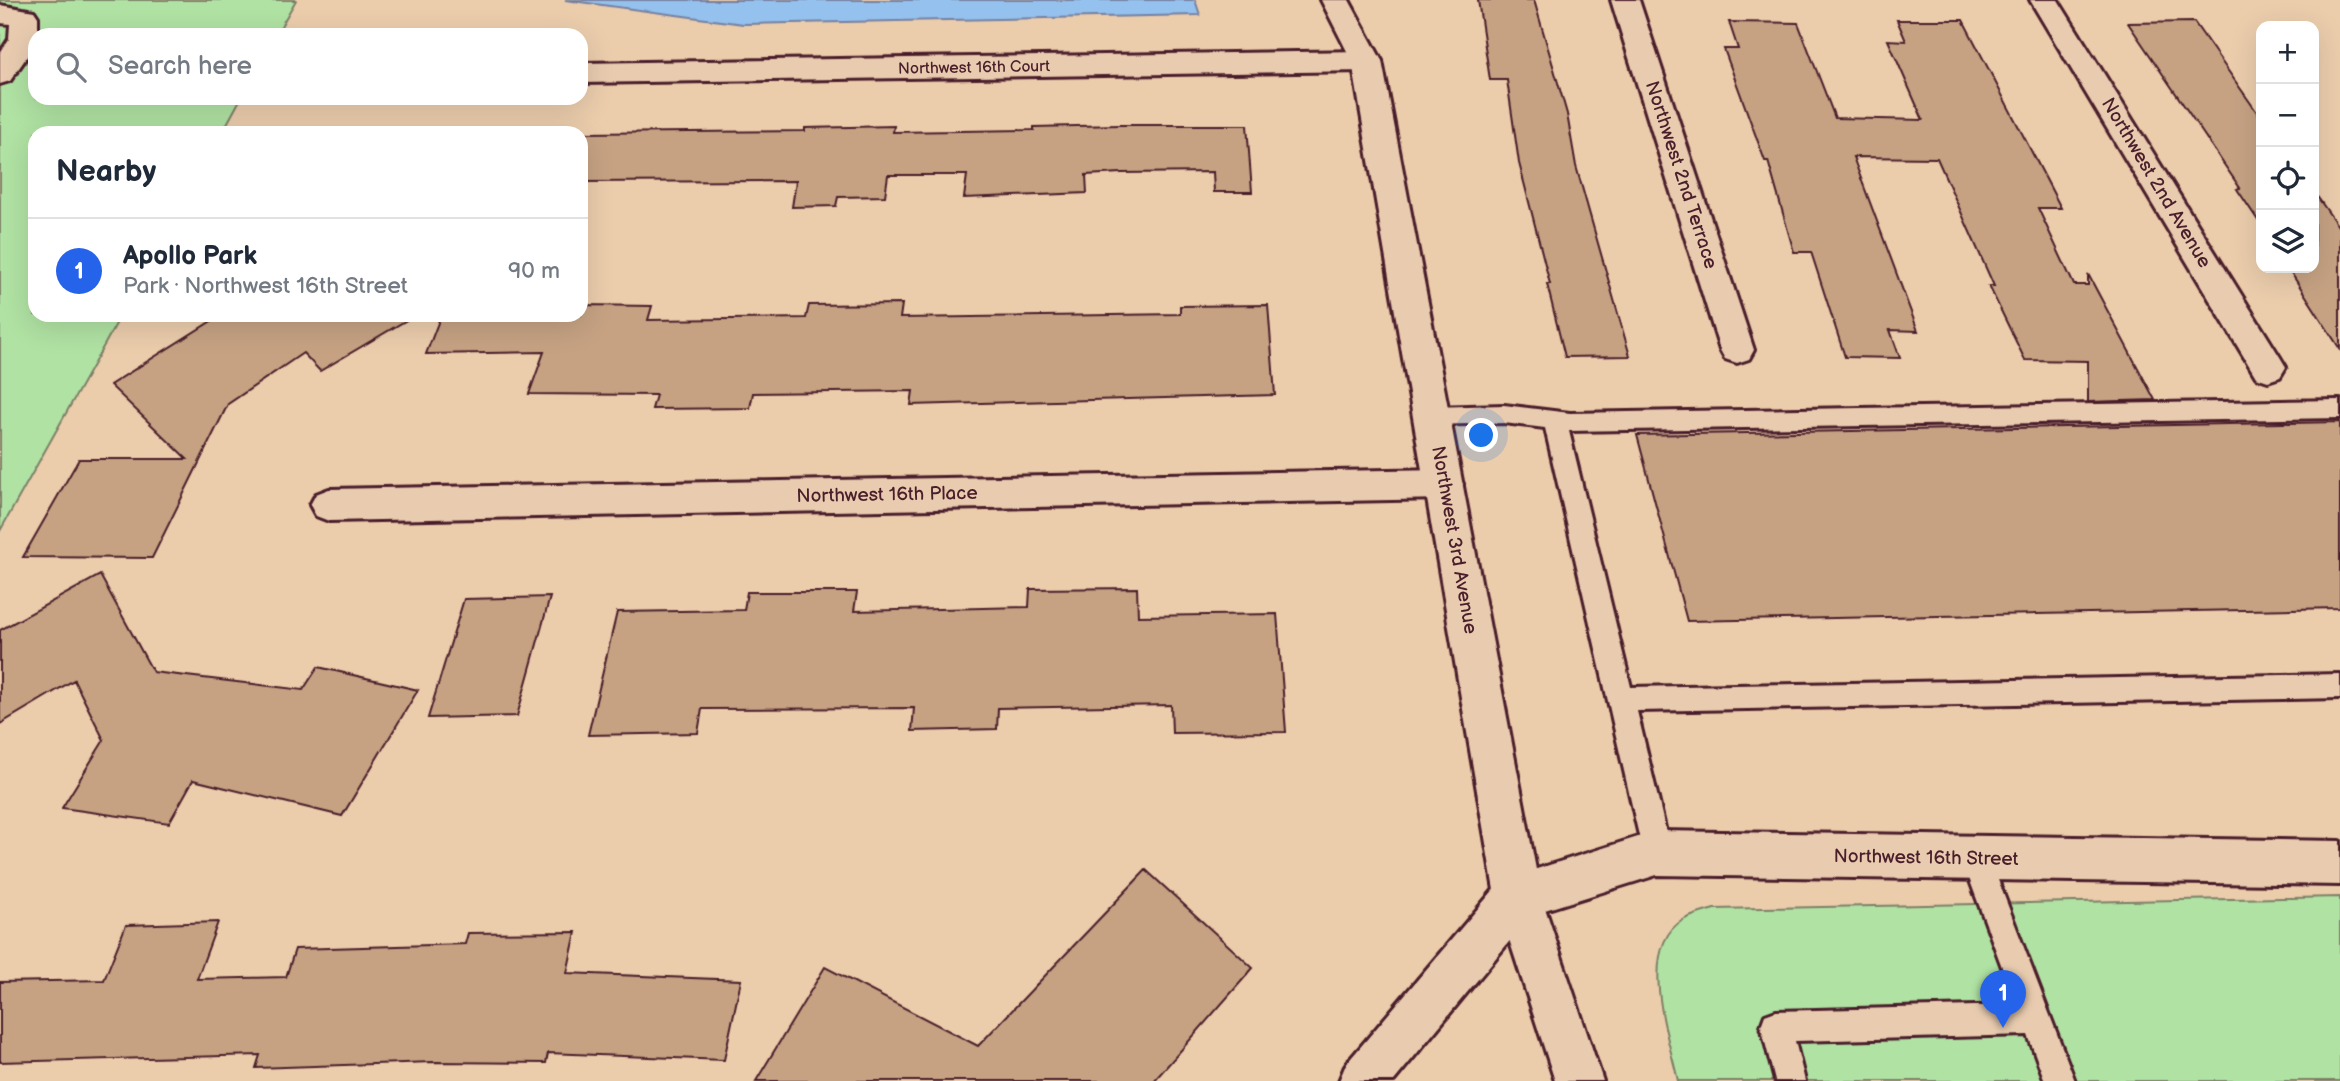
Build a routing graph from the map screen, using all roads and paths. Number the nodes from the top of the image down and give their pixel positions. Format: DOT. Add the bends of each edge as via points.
graph roads {
  1 [pos="1335,0"];
  2 [pos="1625,0"];
  3 [pos="2044,0"];
  4 [pos="12,16"];
  5 [pos="1367,61"];
  6 [pos="588,73"];
  7 [pos="0,74"];
  8 [pos="1737,350"];
  9 [pos="2268,367"];
  10 [pos="2340,409"];
  11 [pos="1432,416"];
  12 [pos="1555,422"];
  13 [pos="1444,484"];
  14 [pos="329,505"];
  15 [pos="2340,686"];
  16 [pos="1621,699"];
  17 [pos="1657,853"];
  18 [pos="1976,859"];
  19 [pos="2340,863"];
  20 [pos="1518,896"];
  21 [pos="2037,1020"];
  22 [pos="1363,1081"];
  23 [pos="1579,1081"];
  24 [pos="1790,1081"];
  25 [pos="2060,1081"];
  1 -- 5 [label="street, Northwest 3rd Avenue"];
  2 -- 8 [label="street, Northwest 2nd Terrace"];
  3 -- 9 [label="street, Northwest 2nd Avenue"];
  4 -- 7 [label="street" via="23,40"];
  5 -- 6 [label="street, Northwest 16th Court"];
  5 -- 11 [label="street, Northwest 3rd Avenue"];
  10 -- 12 [label="lane"];
  11 -- 12 [label="lane" via="1504,414"];
  11 -- 13 [label="street, Northwest 3rd Avenue"];
  12 -- 16 [label="lane"];
  13 -- 14 [label="street, Northwest 16th Place"];
  13 -- 20 [label="street, Northwest 3rd Avenue"];
  15 -- 16 [label="lane"];
  16 -- 17 [label="lane"];
  17 -- 18 [label="street, Northwest 16th Street"];
  17 -- 20 [label="street, Northwest 16th Street"];
  18 -- 19 [label="street, Northwest 16th Street"];
  18 -- 21 [label="lane"];
  20 -- 22 [label="street"];
  20 -- 23 [label="street, Northwest 3rd Avenue"];
  21 -- 24 [label="lane" via="1776,1026"];
  21 -- 25 [label="lane"];
}
